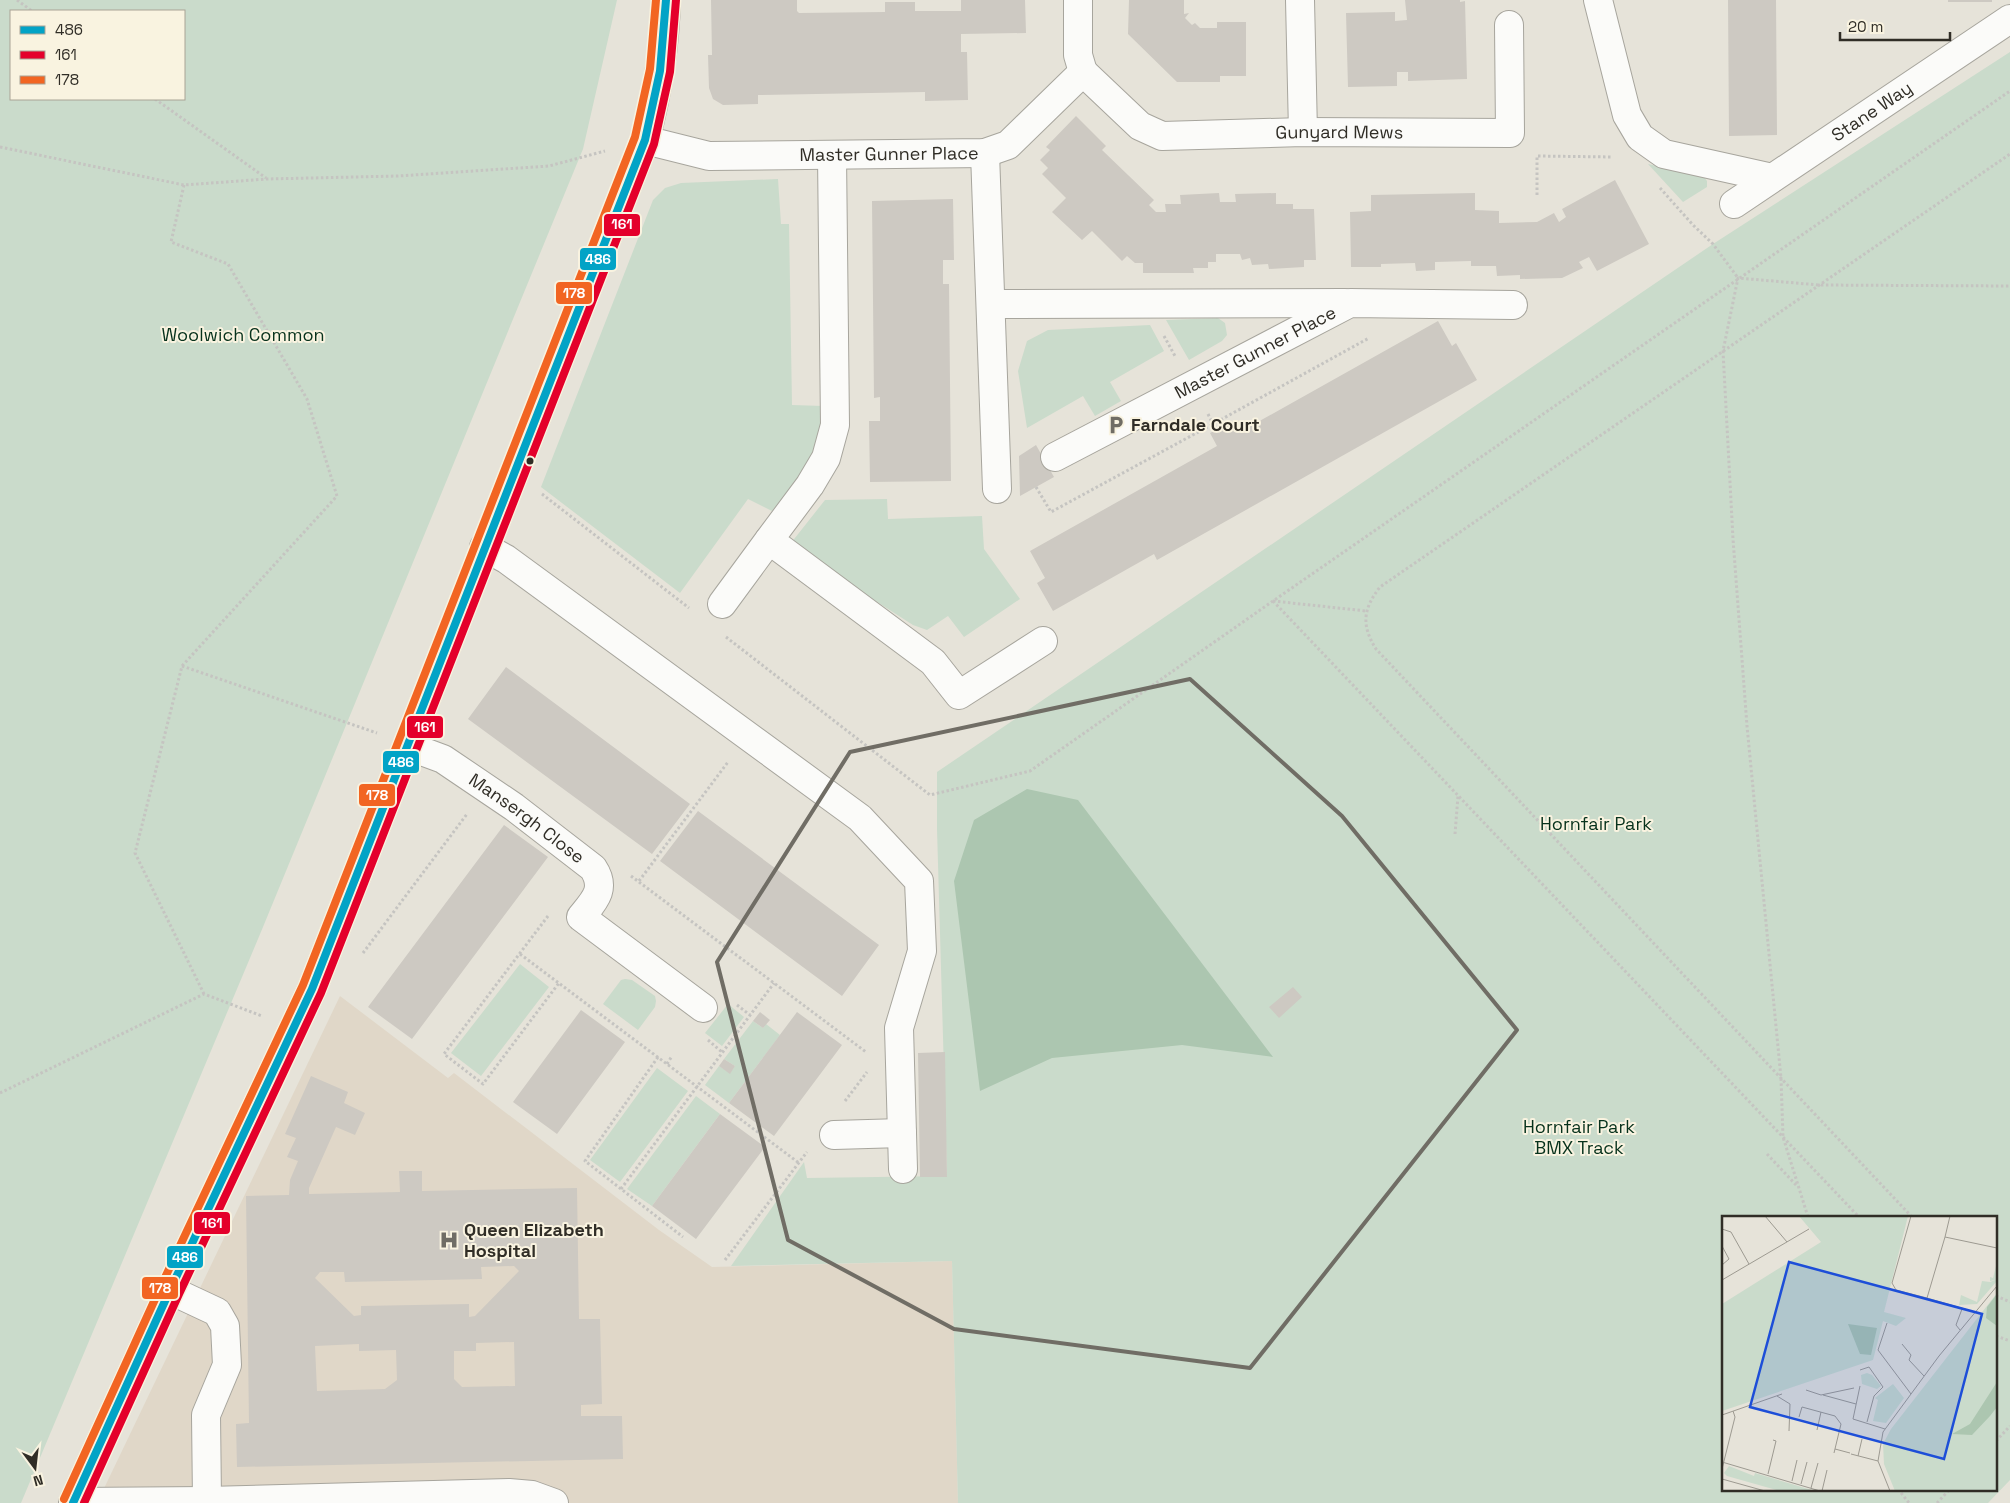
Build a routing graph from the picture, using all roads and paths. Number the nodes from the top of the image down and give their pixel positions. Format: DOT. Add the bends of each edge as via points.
graph roads {
  1 [pos="17,0"];
  2 [pos="666,0"];
  3 [pos="1078,0"];
  4 [pos="1300,0"];
  5 [pos="1598,0"];
  6 [pos="31,10"];
  7 [pos="2010,19"];
  8 [pos="1509,25"];
  9 [pos="1083,72"];
  10 [pos="2010,91"];
  11 [pos="156,100"];
  12 [pos="1303,132"];
  13 [pos="645,140"];
  14 [pos="0,147"];
  15 [pos="610,150"];
  16 [pos="985,153"];
  17 [pos="2010,154"];
  18 [pos="832,155"];
  19 [pos="1623,157"];
  20 [pos="1772,178"];
  21 [pos="267,179"];
  22 [pos="1657,184"];
  23 [pos="184,186"];
  24 [pos="1537,195"];
  25 [pos="1734,204"];
  26 [pos="1738,278"];
  27 [pos="1819,285"];
  28 [pos="2010,286"];
  29 [pos="1350,303"];
  30 [pos="991,304"];
  31 [pos="1147,304"];
  32 [pos="1513,305"];
  33 [pos="1376,334"];
  34 [pos="1723,351"];
  35 [pos="1191,386"];
  36 [pos="1213,424"];
  37 [pos="1055,457"];
  38 [pos="1036,487"];
  39 [pos="997,489"];
  40 [pos="536,490"];
  41 [pos="769,540"];
  42 [pos="484,547"];
  43 [pos="1273,601"];
  44 [pos="722,604"];
  45 [pos="694,612"];
  46 [pos="1366,612"];
  47 [pos="725,636"];
  48 [pos="1043,641"];
  49 [pos="182,666"];
  50 [pos="380,734"];
  51 [pos="408,746"];
  52 [pos="713,783"];
  53 [pos="1458,796"];
  54 [pos="472,807"];
  55 [pos="1455,834"];
  56 [pos="624,871"];
  57 [pos="639,881"];
  58 [pos="553,909"];
  59 [pos="520,954"];
  60 [pos="358,960"];
  61 [pos="752,967"];
  62 [pos="749,970"];
  63 [pos="559,983"];
  64 [pos="774,983"];
  65 [pos="204,994"];
  66 [pos="730,1000"];
  67 [pos="703,1008"];
  68 [pos="750,1015"];
  69 [pos="266,1018"];
  70 [pos="703,1037"];
  71 [pos="723,1053"];
  72 [pos="869,1054"];
  73 [pos="672,1056"];
  74 [pos="658,1057"];
  75 [pos="666,1064"];
  76 [pos="870,1068"];
  77 [pos="1781,1078"];
  78 [pos="697,1087"];
  79 [pos="0,1093"];
  80 [pos="841,1107"];
  81 [pos="902,1133"];
  82 [pos="1784,1137"];
  83 [pos="822,1141"];
  84 [pos="1767,1154"];
  85 [pos="799,1163"];
  86 [pos="903,1169"];
  87 [pos="1799,1188"];
  88 [pos="622,1189"];
  89 [pos="1808,1216"];
  90 [pos="1858,1216"];
  91 [pos="1911,1216"];
  92 [pos="683,1237"];
  93 [pos="725,1260"];
  94 [pos="170,1290"];
  95 [pos="1998,1297"];
  96 [pos="2010,1302"];
  97 [pos="1998,1337"];
  98 [pos="2010,1341"];
  99 [pos="2010,1426"];
  100 [pos="1998,1439"];
  101 [pos="1899,1490"];
  102 [pos="1949,1490"];
  103 [pos="207,1501"];
  104 [pos="74,1503"];
  105 [pos="554,1503"];
  106 [pos="1908,1503"];
  107 [pos="1937,1503"];
  1 -- 6 [label="path"];
  2 -- 13 [label="street" via="663,53"];
  3 -- 9 [label="street" via="1078,55"];
  4 -- 12 [label="street"];
  5 -- 20 [label="street" via="1626,115 1640,137 1664,154"];
  7 -- 20 [label="street, Stane Way"];
  8 -- 12 [label="street, Gunyard Mews" via="1510,133"];
  9 -- 12 [label="street, Gunyard Mews" via="1140,126 1162,136"];
  9 -- 16 [label="street" via="1008,144"];
  10 -- 26 [label="path"];
  11 -- 21 [label="path"];
  13 -- 18 [label="street, Master Gunner Place" via="708,156"];
  13 -- 42 [label="street"];
  14 -- 23 [label="path"];
  15 -- 21 [label="path" via="549,166 398,176"];
  16 -- 18 [label="street, Master Gunner Place"];
  16 -- 30 [label="street, Master Gunner Place"];
  17 -- 27 [label="path"];
  18 -- 41 [label="street" via="835,426 826,458"];
  19 -- 24 [label="path" via="1537,156"];
  20 -- 25 [label="street, Stane Way"];
  21 -- 23 [label="path"];
  22 -- 26 [label="path" via="1714,244"];
  23 -- 49 [label="path" via="171,242 228,264 307,399 337,496"];
  26 -- 27 [label="path"];
  26 -- 34 [label="path"];
  26 -- 43 [label="path"];
  27 -- 28 [label="path"];
  27 -- 34 [label="path"];
  29 -- 31 [label="street, Master Gunner Place"];
  29 -- 32 [label="street, Master Gunner Place"];
  29 -- 35 [label="street, Master Gunner Place"];
  30 -- 31 [label="street, Master Gunner Place"];
  30 -- 39 [label="street, Master Gunner Place"];
  31 -- 35 [label="path"];
  33 -- 36 [label="path"];
  34 -- 46 [label="path" via="1380,587"];
  34 -- 77 [label="path" via="1747,726"];
  35 -- 36 [label="path"];
  35 -- 37 [label="street, Master Gunner Place"];
  36 -- 38 [label="path" via="1052,512"];
  40 -- 45 [label="path"];
  41 -- 44 [label="street"];
  41 -- 48 [label="street" via="933,662 959,695"];
  42 -- 51 [label="street"];
  42 -- 81 [label="street" via="506,559 860,818 918,881 922,951 899,1028"];
  43 -- 46 [label="path"];
  43 -- 47 [label="path" via="1030,771 930,795"];
  43 -- 53 [label="path"];
  46 -- 77 [label="path" via="1369,638 1376,649"];
  49 -- 50 [label="path"];
  49 -- 65 [label="path" via="135,853"];
  51 -- 67 [label="street, Mansergh Close" via="443,758 593,868 600,886 598,896 581,917"];
  51 -- 94 [label="street" via="316,980"];
  52 -- 57 [label="path"];
  53 -- 55 [label="path"];
  53 -- 82 [label="path"];
  54 -- 60 [label="path"];
  56 -- 57 [label="path"];
  57 -- 61 [label="path"];
  58 -- 59 [label="path"];
  59 -- 63 [label="path"];
  59 -- 63 [label="path" via="444,1054 483,1084"];
  61 -- 62 [label="path"];
  61 -- 64 [label="path"];
  63 -- 74 [label="path"];
  64 -- 68 [label="path"];
  64 -- 72 [label="path"];
  65 -- 69 [label="path"];
  65 -- 79 [label="path"];
  66 -- 68 [label="path"];
  68 -- 71 [label="path"];
  70 -- 71 [label="path"];
  71 -- 78 [label="path"];
  73 -- 75 [label="path"];
  74 -- 75 [label="path"];
  74 -- 88 [label="path" via="585,1161"];
  75 -- 78 [label="path"];
  76 -- 80 [label="path"];
  77 -- 82 [label="path"];
  77 -- 91 [label="path"];
  78 -- 85 [label="path"];
  78 -- 88 [label="path"];
  81 -- 83 [label="street"];
  81 -- 86 [label="street"];
  82 -- 87 [label="path"];
  82 -- 90 [label="path"];
  83 -- 85 [label="path"];
  84 -- 87 [label="path"];
  85 -- 93 [label="path"];
  87 -- 89 [label="path"];
  88 -- 92 [label="path"];
  94 -- 103 [label="street" via="217,1312 224,1326 227,1365 206,1415"];
  94 -- 104 [label="street"];
  95 -- 96 [label="path"];
  97 -- 98 [label="path"];
  99 -- 100 [label="path"];
  101 -- 106 [label="path"];
  102 -- 107 [label="path"];
  103 -- 104 [label="street"];
  103 -- 105 [label="street" via="509,1493 532,1495"];
}
